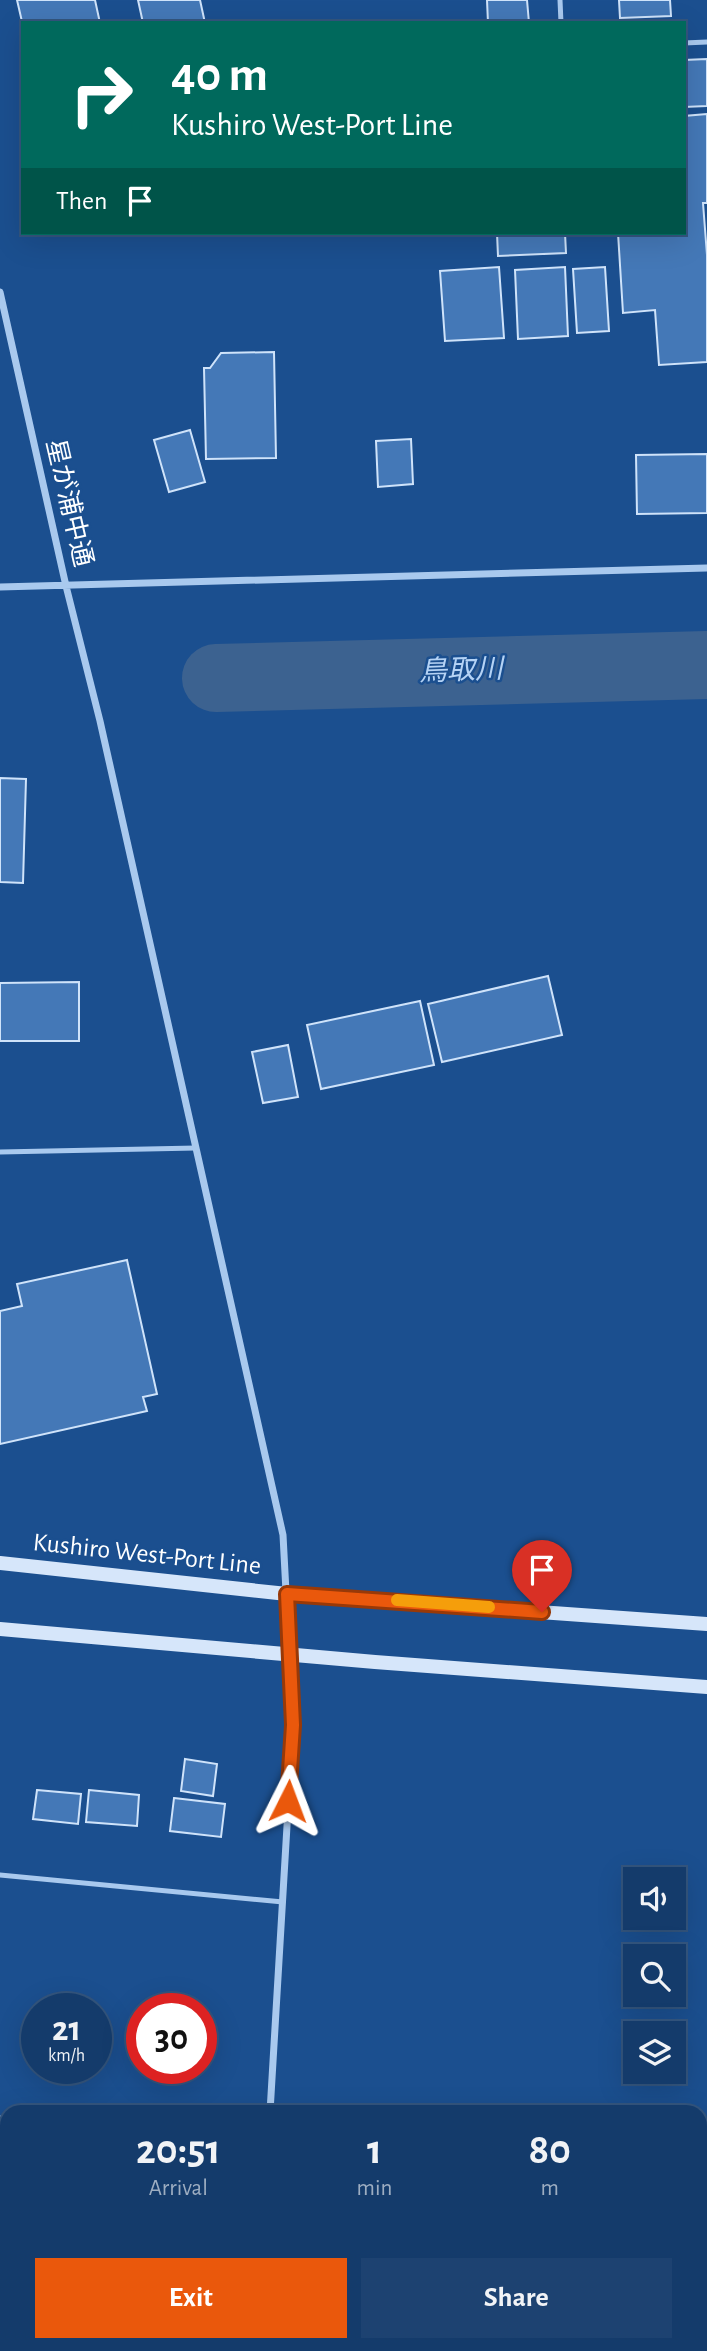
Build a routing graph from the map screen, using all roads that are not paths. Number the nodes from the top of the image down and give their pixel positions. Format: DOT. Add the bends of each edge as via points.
graph roads {
  1 [pos="560,0"];
  2 [pos="561,21"];
  3 [pos="707,42"];
  4 [pos="686,43"];
  5 [pos="0,292"];
  6 [pos="707,568"];
  7 [pos="66,586"];
  8 [pos="0,587"];
  9 [pos="196,1148"];
  10 [pos="0,1153"];
  11 [pos="0,1563"];
  12 [pos="287,1594"];
  13 [pos="707,1625"];
  14 [pos="0,1629"];
  15 [pos="290,1653"];
  16 [pos="707,1687"];
  17 [pos="0,1875"];
  18 [pos="282,1902"];
  19 [pos="270,2105"];
  1 -- 2 [label="lane"];
  3 -- 4 [label="lane"];
  5 -- 7 [label="street, 星が浦中通"];
  6 -- 7 [label="street"];
  7 -- 8 [label="street"];
  7 -- 9 [label="street, 星が浦中通"];
  9 -- 10 [label="lane"];
  9 -- 12 [label="street, 星が浦中通" via="283,1535"];
  11 -- 12 [label="main road, Kushiro West-Port Line"];
  12 -- 13 [label="main road, Kushiro West-Port Line"];
  12 -- 15 [label="street, 星が浦中通"];
  14 -- 15 [label="main road"];
  15 -- 16 [label="main road"];
  15 -- 18 [label="street, 星が浦中通" via="293,1725"];
  17 -- 18 [label="lane"];
  18 -- 19 [label="street, 星が浦中通"];
}
